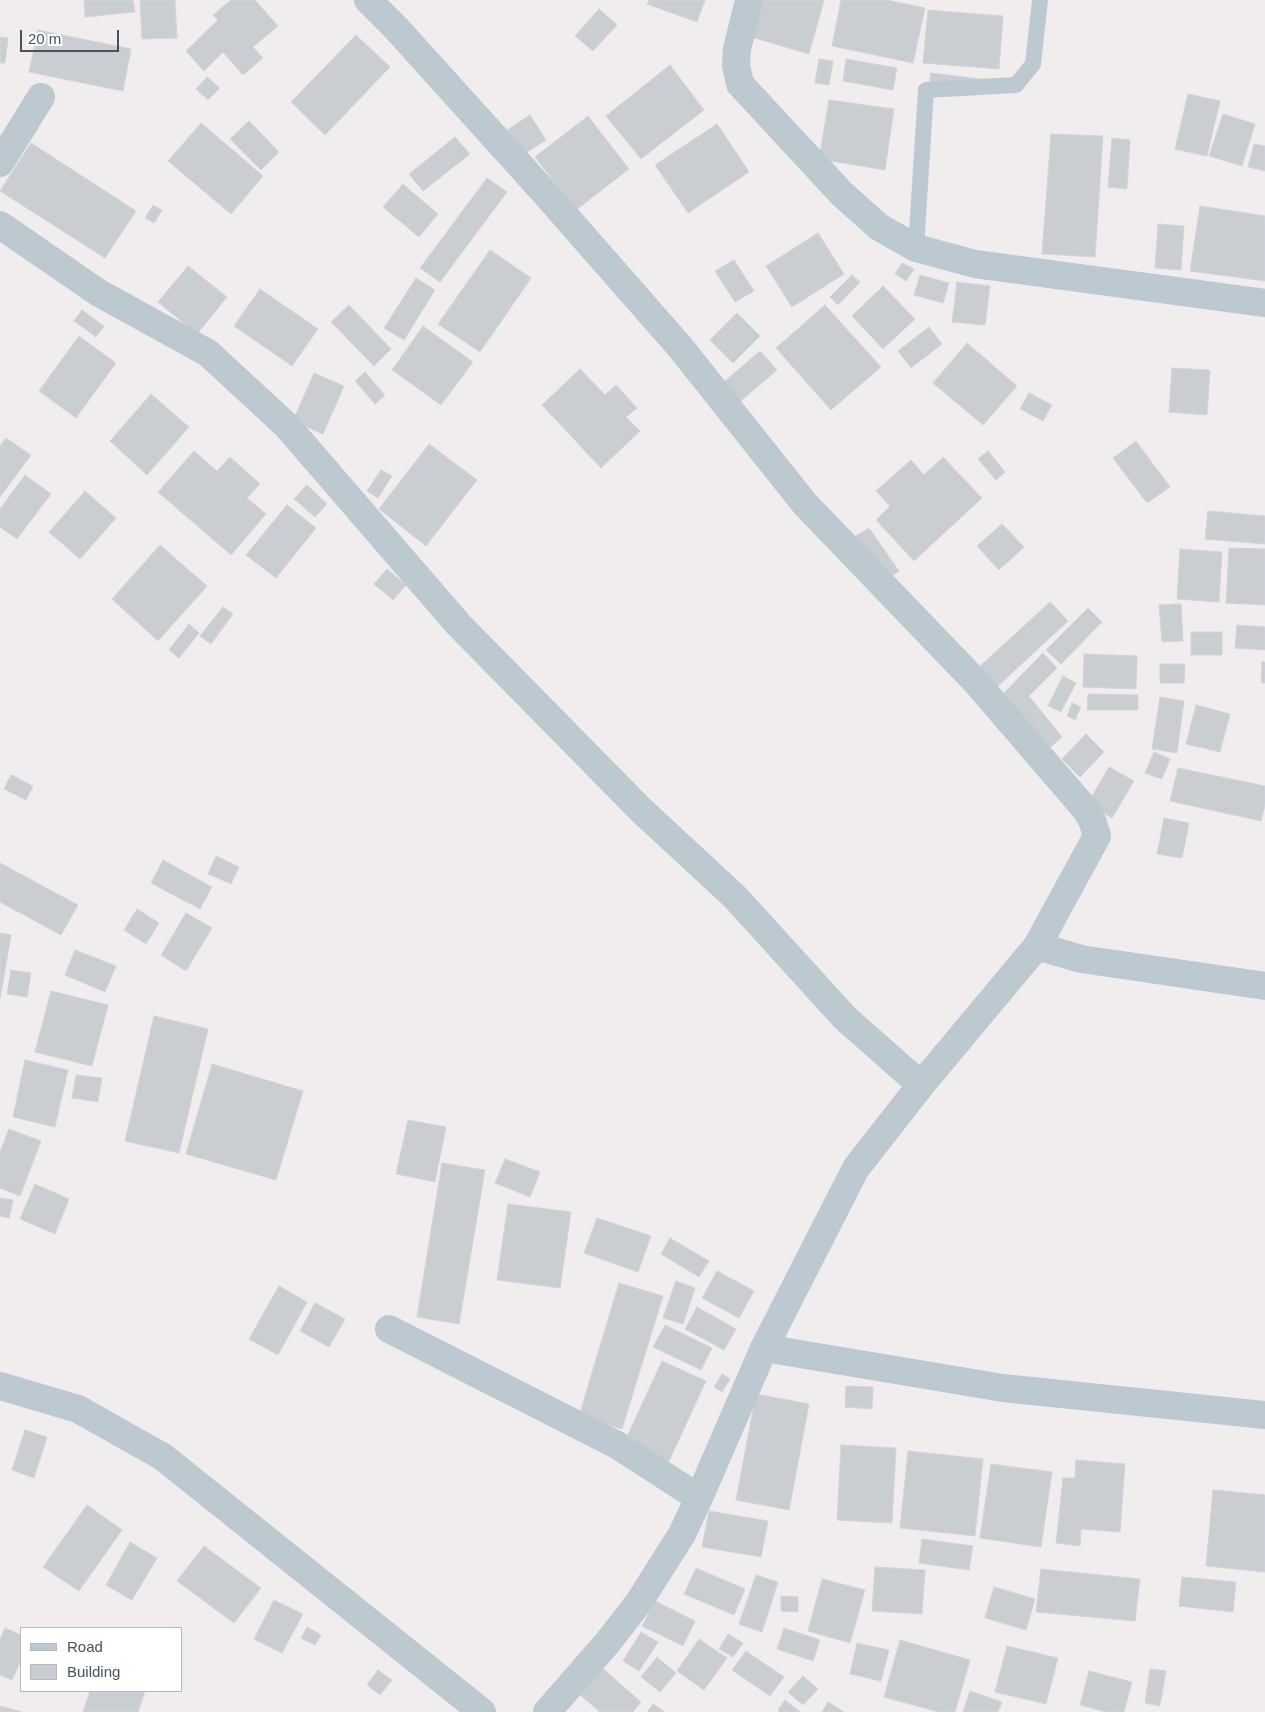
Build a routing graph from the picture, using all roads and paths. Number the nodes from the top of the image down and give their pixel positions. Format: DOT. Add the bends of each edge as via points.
graph roads {
  1 [pos="368,0"];
  2 [pos="749,0"];
  3 [pos="1040,0"];
  4 [pos="41,97"];
  5 [pos="0,163"];
  6 [pos="0,225"];
  7 [pos="916,248"];
  8 [pos="1265,303"];
  9 [pos="1037,946"];
  10 [pos="1265,986"];
  11 [pos="921,1085"];
  12 [pos="389,1329"];
  13 [pos="764,1348"];
  14 [pos="0,1386"];
  15 [pos="1265,1415"];
  16 [pos="699,1498"];
  17 [pos="482,1712"];
  18 [pos="547,1712"];
  1 -- 9 [label="street" via="673,339 805,504 976,682 1086,810 1097,836"];
  2 -- 7 [label="street" via="737,49 740,84 842,194 879,228"];
  3 -- 7 [label="lane" via="1033,64 1016,85 926,90"];
  4 -- 5 [label="street"];
  6 -- 11 [label="street" via="99,293 208,353 280,420 458,624 641,810 735,896 845,1018"];
  7 -- 8 [label="street" via="975,264"];
  9 -- 10 [label="street" via="1081,958"];
  9 -- 11 [label="street"];
  11 -- 13 [label="street" via="856,1168"];
  12 -- 16 [label="street" via="616,1445"];
  13 -- 15 [label="street" via="1003,1388"];
  13 -- 16 [label="street"];
  14 -- 17 [label="street" via="78,1409 163,1457"];
  16 -- 18 [label="street" via="682,1534 639,1602"];
}
